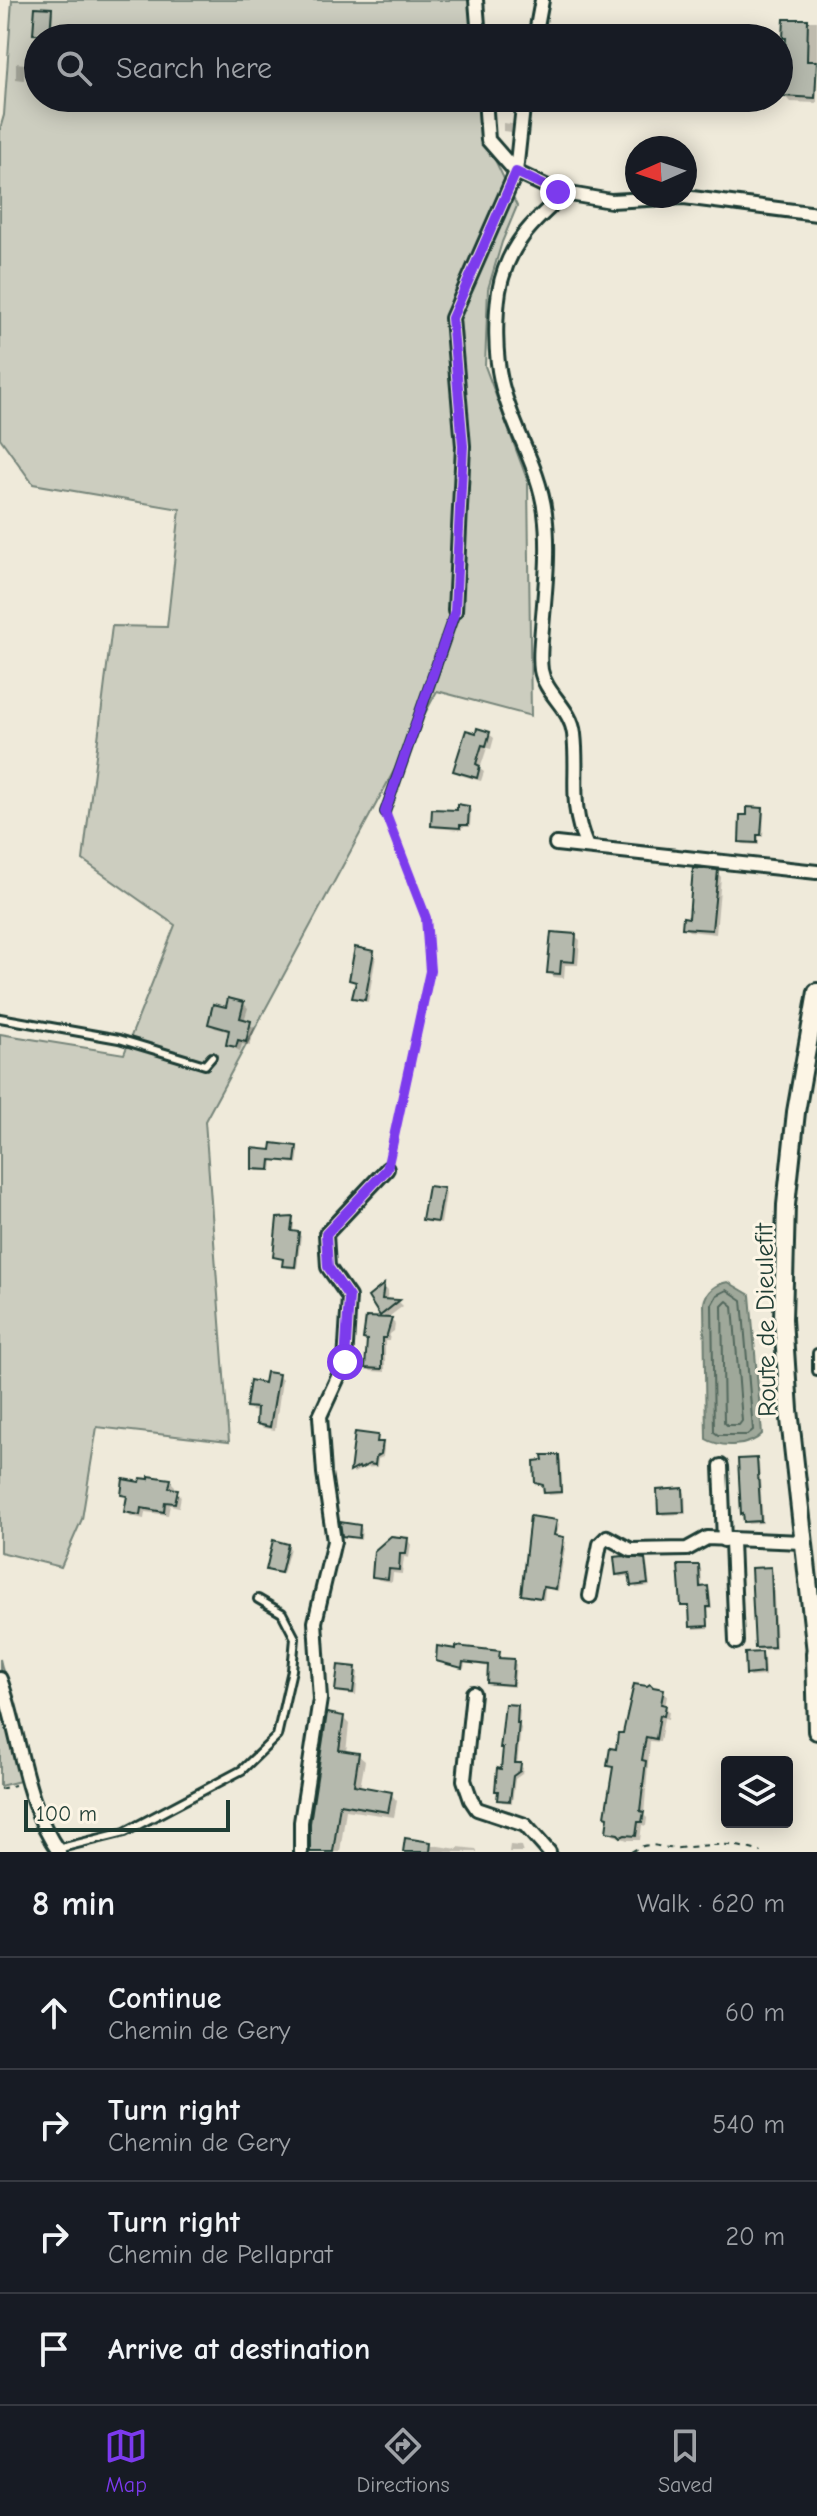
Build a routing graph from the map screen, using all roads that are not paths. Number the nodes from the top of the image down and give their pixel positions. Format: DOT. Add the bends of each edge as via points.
graph roads {
  1 [pos="476,0"];
  2 [pos="542,0"];
  3 [pos="478,24"];
  4 [pos="538,24"];
  5 [pos="486,112"];
  6 [pos="522,112"];
  7 [pos="516,172"];
  8 [pos="566,193"];
  9 [pos="817,214"];
  10 [pos="455,611"];
  11 [pos="385,812"];
  12 [pos="556,844"];
  13 [pos="587,847"];
  14 [pos="817,872"];
  15 [pos="817,992"];
  16 [pos="0,1018"];
  17 [pos="212,1057"];
  18 [pos="387,1169"];
  19 [pos="817,1353"];
  20 [pos="817,1371"];
  21 [pos="721,1466"];
  22 [pos="728,1541"];
  23 [pos="807,1544"];
  24 [pos="590,1596"];
  25 [pos="258,1599"];
  26 [pos="736,1642"];
  27 [pos="816,1654"];
  28 [pos="0,1679"];
  29 [pos="473,1693"];
  30 [pos="817,1731"];
  31 [pos="58,1850"];
  32 [pos="301,1852"];
  33 [pos="549,1852"];
  1 -- 3 [label="street"];
  2 -- 4 [label="street"];
  5 -- 7 [label="street" via="488,140"];
  6 -- 7 [label="street"];
  7 -- 8 [label="street"];
  7 -- 10 [label="street" via="452,318 463,446"];
  8 -- 9 [label="street" via="611,201 684,197"];
  8 -- 13 [label="street" via="530,224 510,256 499,290 497,334 501,381 538,475 545,514 541,672 566,709 574,732 574,808"];
  10 -- 11 [label="lane"];
  12 -- 13 [label="street"];
  13 -- 14 [label="street"];
  15 -- 23 [label="main road, Route de Dieulefit" via="796,1112 784,1264 786,1372"];
  16 -- 17 [label="lane" via="119,1039 205,1065"];
  18 -- 32 [label="street" via="326,1234 328,1267 349,1297 345,1362 320,1416 334,1541 315,1622 320,1699"];
  19 -- 20 [label="lane"];
  21 -- 22 [label="street"];
  22 -- 23 [label="street"];
  22 -- 24 [label="street" via="707,1538 687,1549 631,1550 607,1537 600,1544"];
  22 -- 26 [label="street"];
  23 -- 27 [label="main road, Route de Dieulefit"];
  25 -- 31 [label="lane" via="282,1613 295,1638 277,1736 242,1770 125,1832"];
  27 -- 30 [label="main road, Route de Dieulefit"];
  28 -- 31 [label="street" via="28,1782 47,1836"];
  29 -- 33 [label="street" via="464,1780 471,1800 477,1809 525,1825"];
}
